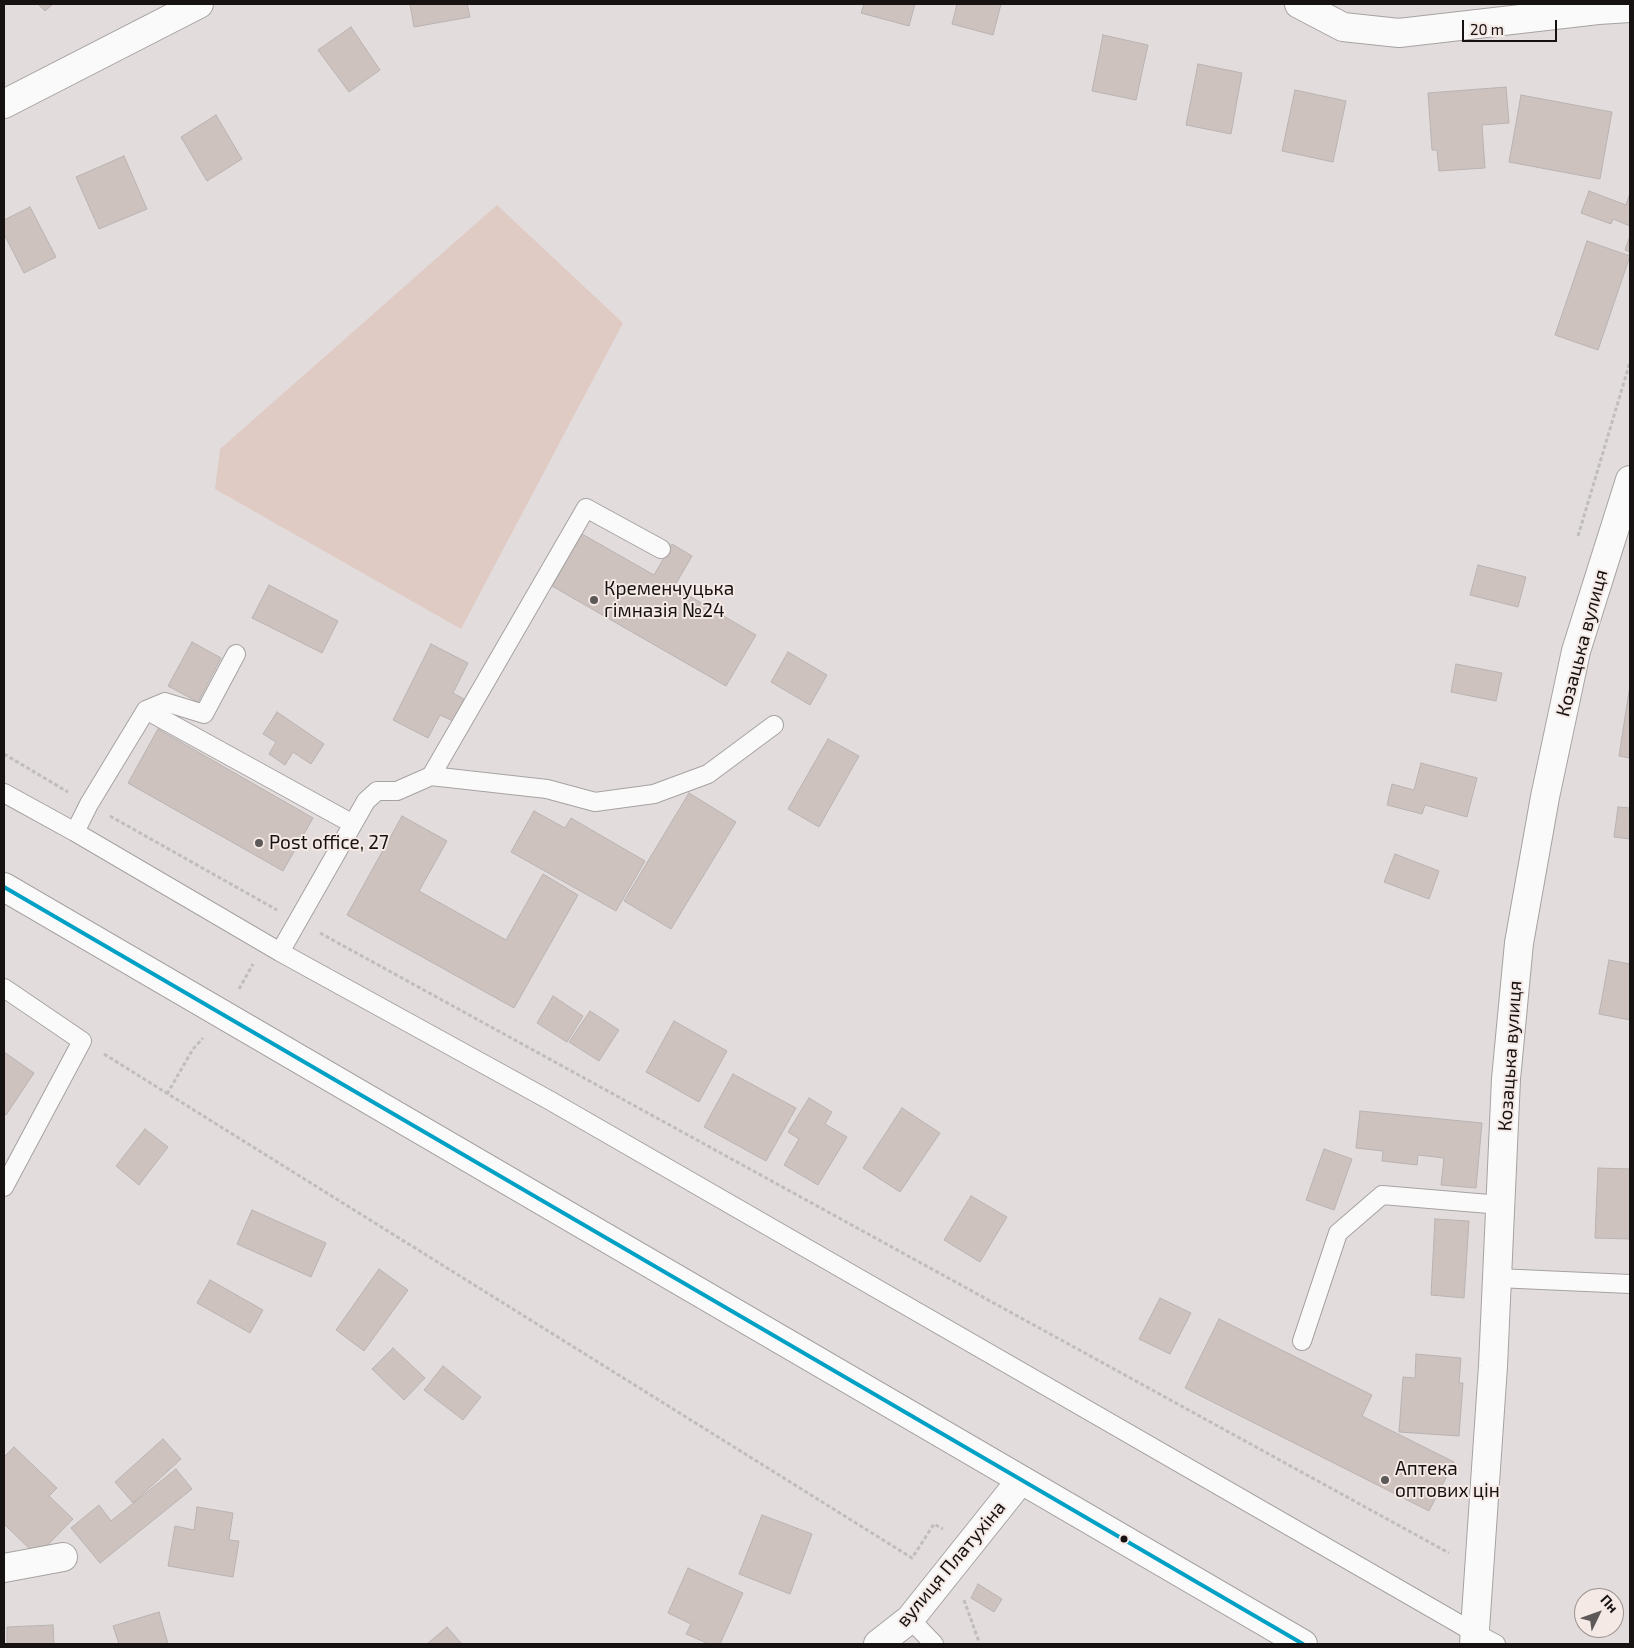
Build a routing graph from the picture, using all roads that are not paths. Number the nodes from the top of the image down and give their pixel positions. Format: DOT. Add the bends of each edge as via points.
graph roads {
  1 [pos="199,4"];
  2 [pos="1299,4"];
  3 [pos="1630,8"];
  4 [pos="4,104"];
  5 [pos="1630,480"];
  6 [pos="661,549"];
  7 [pos="236,654"];
  8 [pos="146,710"];
  9 [pos="774,725"];
  10 [pos="431,776"];
  11 [pos="4,793"];
  12 [pos="353,824"];
  13 [pos="75,832"];
  14 [pos="4,887"];
  15 [pos="280,952"];
  16 [pos="4,988"];
  17 [pos="4,1187"];
  18 [pos="1501,1206"];
  19 [pos="1497,1278"];
  20 [pos="1630,1284"];
  21 [pos="1302,1341"];
  22 [pos="1021,1480"];
  23 [pos="63,1558"];
  24 [pos="4,1568"];
  25 [pos="910,1618"];
  26 [pos="1482,1641"];
  27 [pos="878,1644"];
  28 [pos="934,1644"];
  29 [pos="1303,1644"];
  1 -- 4 [label="main road"];
  2 -- 3 [label="main road" via="1343,26 1399,34"];
  5 -- 18 [label="main road, Козацька вулиця" via="1576,651 1543,806 1519,943 1506,1079"];
  6 -- 10 [label="lane" via="586,508"];
  7 -- 8 [label="lane" via="204,714 165,702"];
  8 -- 12 [label="lane"];
  8 -- 13 [label="lane"];
  9 -- 10 [label="lane" via="708,774 654,794 594,802 547,789"];
  10 -- 12 [label="lane" via="397,791 377,791 366,801"];
  11 -- 13 [label="lane"];
  12 -- 15 [label="lane"];
  13 -- 15 [label="lane"];
  14 -- 22 [label="main road"];
  15 -- 26 [label="lane" via="549,1100"];
  16 -- 17 [label="lane" via="82,1041"];
  18 -- 19 [label="main road, Козацька вулиця"];
  18 -- 21 [label="lane" via="1382,1196 1338,1233"];
  19 -- 20 [label="lane"];
  19 -- 26 [label="main road, Козацька вулиця" via="1479,1570"];
  22 -- 25 [label="main road, вулиця Платухіна"];
  22 -- 29 [label="main road"];
  23 -- 24 [label="main road"];
  25 -- 27 [label="main road, вулиця Платухіна"];
  25 -- 28 [label="lane"];
}
